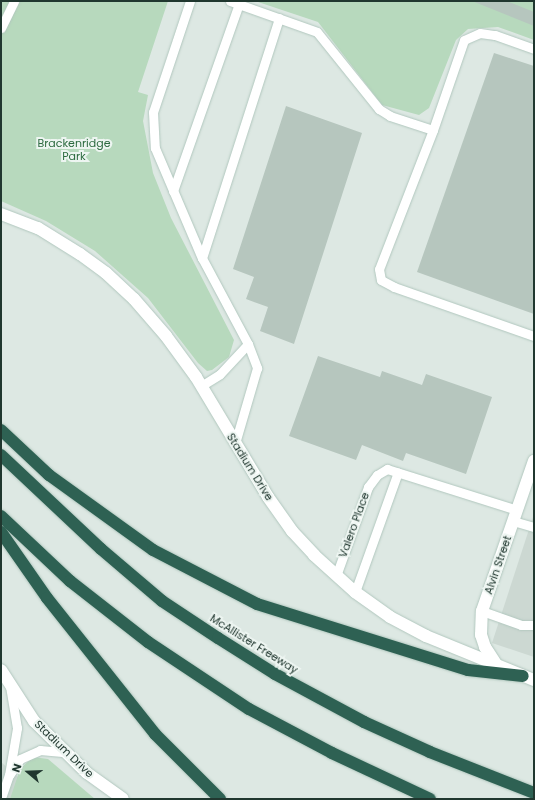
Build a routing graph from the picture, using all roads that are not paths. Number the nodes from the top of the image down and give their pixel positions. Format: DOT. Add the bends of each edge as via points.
graph roads {
  1 [pos="14,1"];
  2 [pos="190,1"];
  3 [pos="235,3"];
  4 [pos="279,18"];
  5 [pos="1,28"];
  6 [pos="534,49"];
  7 [pos="434,130"];
  8 [pos="173,191"];
  9 [pos="1,214"];
  10 [pos="202,258"];
  11 [pos="534,336"];
  12 [pos="248,344"];
  13 [pos="201,386"];
  14 [pos="1,430"];
  15 [pos="235,443"];
  16 [pos="1,455"];
  17 [pos="534,461"];
  18 [pos="398,472"];
  19 [pos="1,516"];
  20 [pos="515,516"];
  21 [pos="534,527"];
  22 [pos="1,532"];
  23 [pos="336,576"];
  24 [pos="355,592"];
  25 [pos="482,612"];
  26 [pos="534,625"];
  27 [pos="498,667"];
  28 [pos="1,670"];
  29 [pos="529,678"];
  30 [pos="9,683"];
  31 [pos="65,752"];
  32 [pos="5,775"];
  33 [pos="534,793"];
  34 [pos="1,798"];
  35 [pos="123,799"];
  36 [pos="220,799"];
  37 [pos="430,799"];
  1 -- 5 [label="lane"];
  2 -- 8 [label="lane" via="153,112 155,148"];
  3 -- 4 [label="lane"];
  3 -- 8 [label="lane"];
  4 -- 7 [label="lane" via="317,32 379,108 390,116"];
  4 -- 10 [label="lane"];
  6 -- 7 [label="lane" via="495,35 480,33 464,40"];
  7 -- 11 [label="lane" via="379,269 381,280 394,287"];
  8 -- 10 [label="lane"];
  9 -- 13 [label="main road, Stadium Drive" via="38,228 106,273 134,299 166,336"];
  10 -- 12 [label="lane"];
  12 -- 13 [label="lane" via="220,374"];
  12 -- 15 [label="lane" via="257,368"];
  13 -- 15 [label="main road, Stadium Drive"];
  14 -- 29 [label="highway" via="49,475 153,550 257,604 468,670"];
  15 -- 23 [label="main road, Stadium Drive" via="292,531"];
  16 -- 33 [label="highway, McAllister Freeway" via="101,549 162,600 224,642 275,674 364,722 430,752"];
  17 -- 20 [label="main road, Alvin Street"];
  18 -- 20 [label="lane, Valero Place"];
  18 -- 23 [label="lane, Valero Place" via="387,469 377,475 368,487"];
  18 -- 24 [label="lane"];
  19 -- 37 [label="highway" via="70,581 148,642 242,705 332,753"];
  20 -- 21 [label="lane, Valero Place"];
  20 -- 25 [label="main road, Alvin Street"];
  22 -- 36 [label="highway" via="47,598 155,734"];
  23 -- 24 [label="main road, Stadium Drive"];
  24 -- 27 [label="main road, Stadium Drive" via="390,617 426,636"];
  25 -- 26 [label="lane" via="521,624"];
  25 -- 27 [label="main road, Alvin Street" via="481,635 485,647"];
  27 -- 29 [label="main road, Stadium Drive"];
  28 -- 30 [label="main road, Stadium Drive"];
  30 -- 31 [label="main road, Stadium Drive" via="34,721"];
  30 -- 32 [label="lane" via="17,728"];
  31 -- 32 [label="lane" via="40,750 20,759"];
  31 -- 35 [label="main road, Stadium Drive" via="87,773"];
  32 -- 34 [label="lane"];
}
